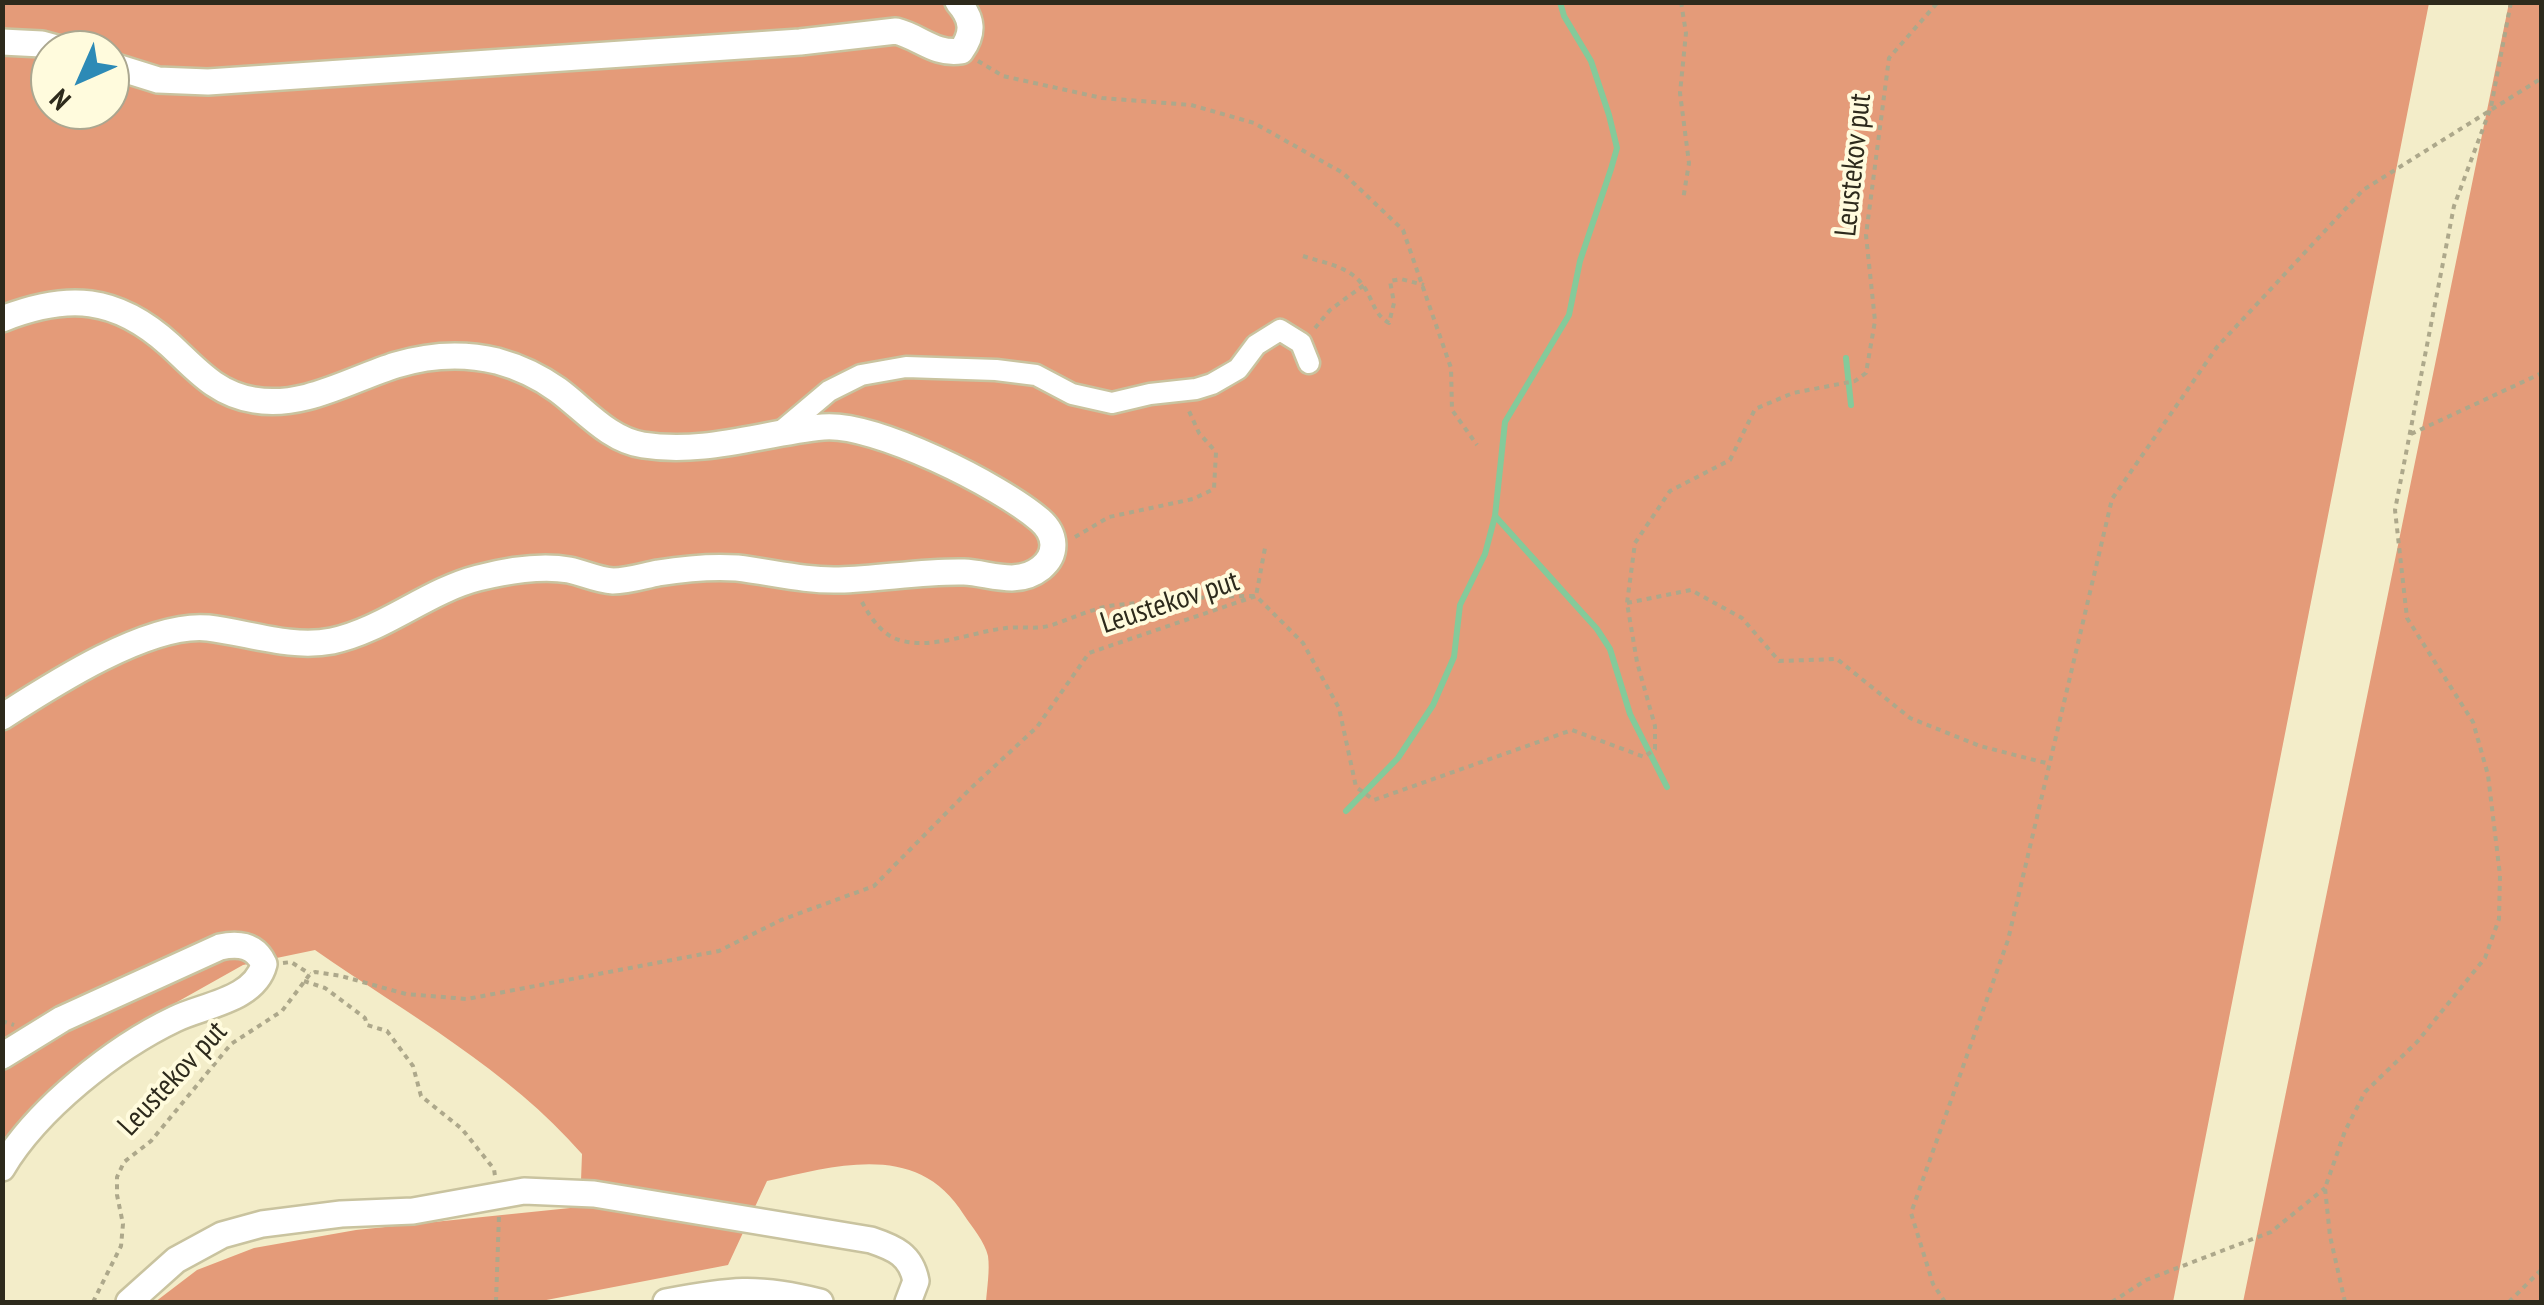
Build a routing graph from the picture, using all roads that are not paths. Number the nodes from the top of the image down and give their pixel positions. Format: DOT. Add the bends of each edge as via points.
graph roads {
  1 [pos="958,2"];
  2 [pos="2,42"];
  3 [pos="30,43"];
  4 [pos="130,71"];
  5 [pos="2,319"];
  6 [pos="1309,363"];
  7 [pos="777,435"];
  8 [pos="2,717"];
  9 [pos="2,1056"];
  10 [pos="2,1168"];
  11 [pos="129,1302"];
  12 [pos="666,1302"];
  13 [pos="820,1302"];
  14 [pos="908,1302"];
  1 -- 4 [label="main road" via="970,16 969,39 961,51 948,53 896,31 208,82"];
  2 -- 3 [label="main road"];
  5 -- 7 [label="main road" via="60,302 115,308 139,320 204,379 252,400 298,398 413,361 479,357 532,374 633,444 699,449"];
  6 -- 7 [label="lane" via="1301,343 1280,330 1212,384 1112,404 1036,375 906,367 862,375 829,391"];
  7 -- 8 [label="main road" via="827,426 892,438 1021,505 1048,528 1054,548 1042,567 1011,578 968,572 794,577 732,568 615,581 550,568 480,577 325,642 202,627 168,630 126,646"];
  9 -- 10 [label="main road" via="62,1020 220,947 245,946 264,964 241,992 168,1022 105,1061"];
  11 -- 14 [label="main road" via="176,1260 222,1235 262,1224 413,1211 524,1191 594,1194 872,1240 909,1261 916,1282"];
  12 -- 13 [label="main road" via="764,1290"];
}
